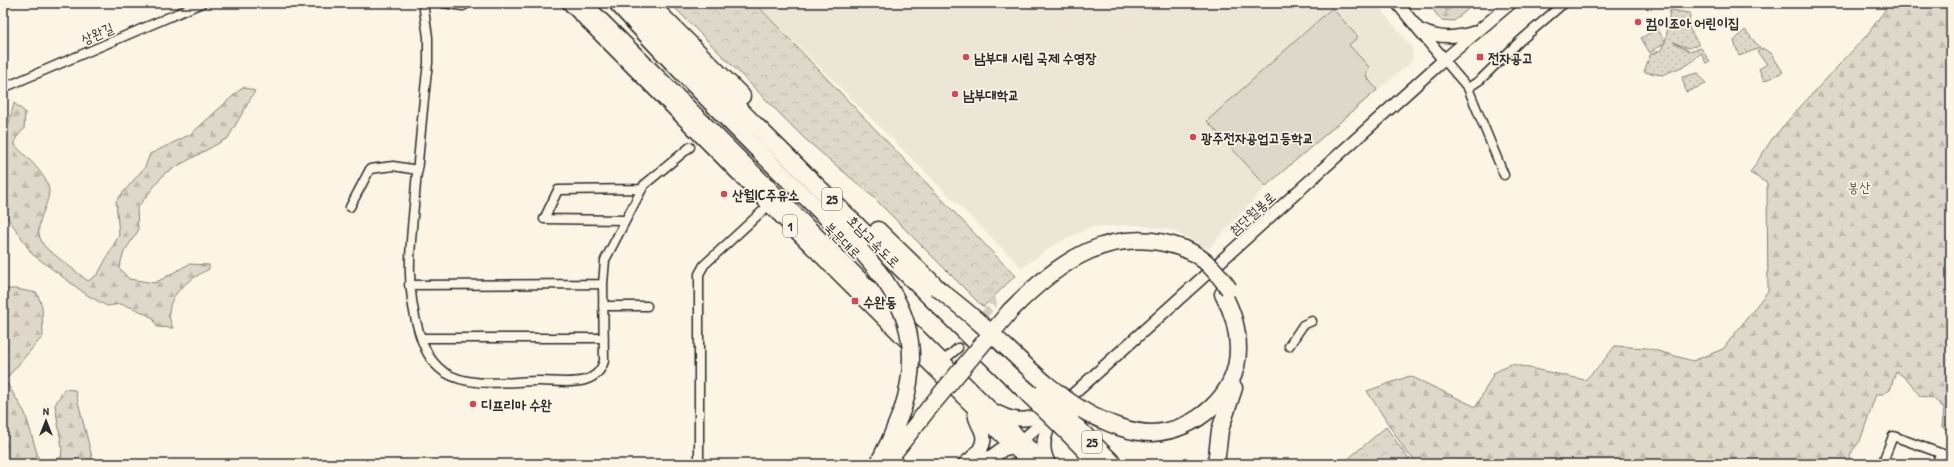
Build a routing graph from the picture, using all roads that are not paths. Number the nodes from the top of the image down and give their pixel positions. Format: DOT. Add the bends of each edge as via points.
graph roads {
  1 [pos="202,3"];
  2 [pos="423,3"];
  3 [pos="443,3"];
  4 [pos="468,3"];
  5 [pos="569,3"];
  6 [pos="585,3"];
  7 [pos="617,3"];
  8 [pos="632,3"];
  9 [pos="648,3"];
  10 [pos="1397,3"];
  11 [pos="1511,3"];
  12 [pos="1564,3"];
  13 [pos="1418,28"];
  14 [pos="1478,31"];
  15 [pos="1444,60"];
  16 [pos="3,88"];
  17 [pos="1468,88"];
  18 [pos="690,147"];
  19 [pos="418,170"];
  20 [pos="1504,175"];
  21 [pos="642,189"];
  22 [pos="769,205"];
  23 [pos="350,207"];
  24 [pos="625,220"];
  25 [pos="603,284"];
  26 [pos="409,285"];
  27 [pos="936,286"];
  28 [pos="1226,291"];
  29 [pos="603,306"];
  30 [pos="647,306"];
  31 [pos="1312,321"];
  32 [pos="421,338"];
  33 [pos="604,338"];
  34 [pos="1289,346"];
  35 [pos="958,348"];
  36 [pos="943,361"];
  37 [pos="1034,393"];
  38 [pos="1062,404"];
  39 [pos="981,406"];
  40 [pos="933,411"];
  41 [pos="1067,425"];
  42 [pos="1018,444"];
  43 [pos="1941,453"];
  44 [pos="1951,457"];
  45 [pos="699,464"];
  46 [pos="876,464"];
  47 [pos="885,464"];
  48 [pos="897,464"];
  49 [pos="964,464"];
  50 [pos="974,464"];
  51 [pos="997,464"];
  52 [pos="1030,464"];
  53 [pos="1048,464"];
  54 [pos="1098,464"];
  55 [pos="1114,464"];
  56 [pos="1216,464"];
  57 [pos="1882,464"];
  58 [pos="1936,464"];
  1 -- 16 [label="street, 상완길"];
  2 -- 19 [label="street" via="428,37 428,63"];
  3 -- 4 [label="street" via="462,6"];
  5 -- 22 [label="main road, 북문대로 / 1"];
  6 -- 36 [label="main road, 북문대로 / 1"];
  7 -- 46 [label="highway, bridge" via="760,153 861,251 897,297 911,350 910,379 903,408 890,440"];
  8 -- 37 [label="highway, 호남고속도로 / 25"];
  9 -- 27 [label="highway, 호남고속도로 / 25"];
  10 -- 13 [label="street"];
  11 -- 14 [label="street, 첨단월봉로"];
  12 -- 17 [label="street"];
  13 -- 14 [label="street" via="1429,34 1445,37"];
  13 -- 15 [label="street"];
  14 -- 15 [label="street, 첨단월봉로"];
  15 -- 17 [label="street"];
  15 -- 38 [label="street, 첨단월봉로"];
  17 -- 20 [label="street"];
  18 -- 21 [label="street"];
  19 -- 23 [label="street" via="393,166 370,169"];
  19 -- 26 [label="street" via="410,240"];
  21 -- 24 [label="street"];
  21 -- 24 [label="street" via="558,190 544,219"];
  22 -- 39 [label="main road, 북문대로 / 1"];
  22 -- 45 [label="street" via="704,265 699,274"];
  24 -- 25 [label="street" via="605,260"];
  25 -- 26 [label="street"];
  25 -- 29 [label="street"];
  26 -- 32 [label="street"];
  27 -- 28 [label="highway, bridge" via="1064,398 1119,428 1152,433 1183,426 1198,418 1222,396 1229,384 1238,350 1234,320"];
  27 -- 37 [label="highway, 호남고속도로 / 25"];
  28 -- 40 [label="highway" via="1202,270 1171,253 1153,249 1130,249 1096,257 1061,277 1038,296"];
  28 -- 56 [label="highway" via="1239,308 1245,338 1244,352 1220,430"];
  29 -- 30 [label="street"];
  29 -- 33 [label="street"];
  31 -- 34 [label="street" via="1303,324"];
  32 -- 33 [label="street"];
  32 -- 33 [label="street" via="427,355 444,372 465,380 480,382 587,381 602,370"];
  35 -- 36 [label="street"];
  36 -- 39 [label="main road, 북문대로 / 1"];
  37 -- 41 [label="highway, 호남고속도로 / 25, bridge"];
  38 -- 39 [label="main road" via="1038,417 1023,420 1010,418"];
  38 -- 42 [label="street, 첨단월봉로"];
  38 -- 53 [label="main road" via="1045,436 1043,448"];
  39 -- 42 [label="main road, 북문대로 / 1"];
  39 -- 49 [label="highway" via="975,418 984,440 976,454"];
  40 -- 47 [label="highway"];
  40 -- 48 [label="highway"];
  41 -- 54 [label="highway, 호남고속도로 / 25"];
  41 -- 55 [label="highway, 호남고속도로 / 25"];
  42 -- 50 [label="highway" via="1004,448 992,457"];
  42 -- 51 [label="highway"];
  42 -- 52 [label="main road, 북문대로 / 1"];
  42 -- 53 [label="main road, 북문대로 / 1"];
  43 -- 44 [label="street"];
  43 -- 57 [label="street" via="1893,436"];
  43 -- 58 [label="street"];
}
